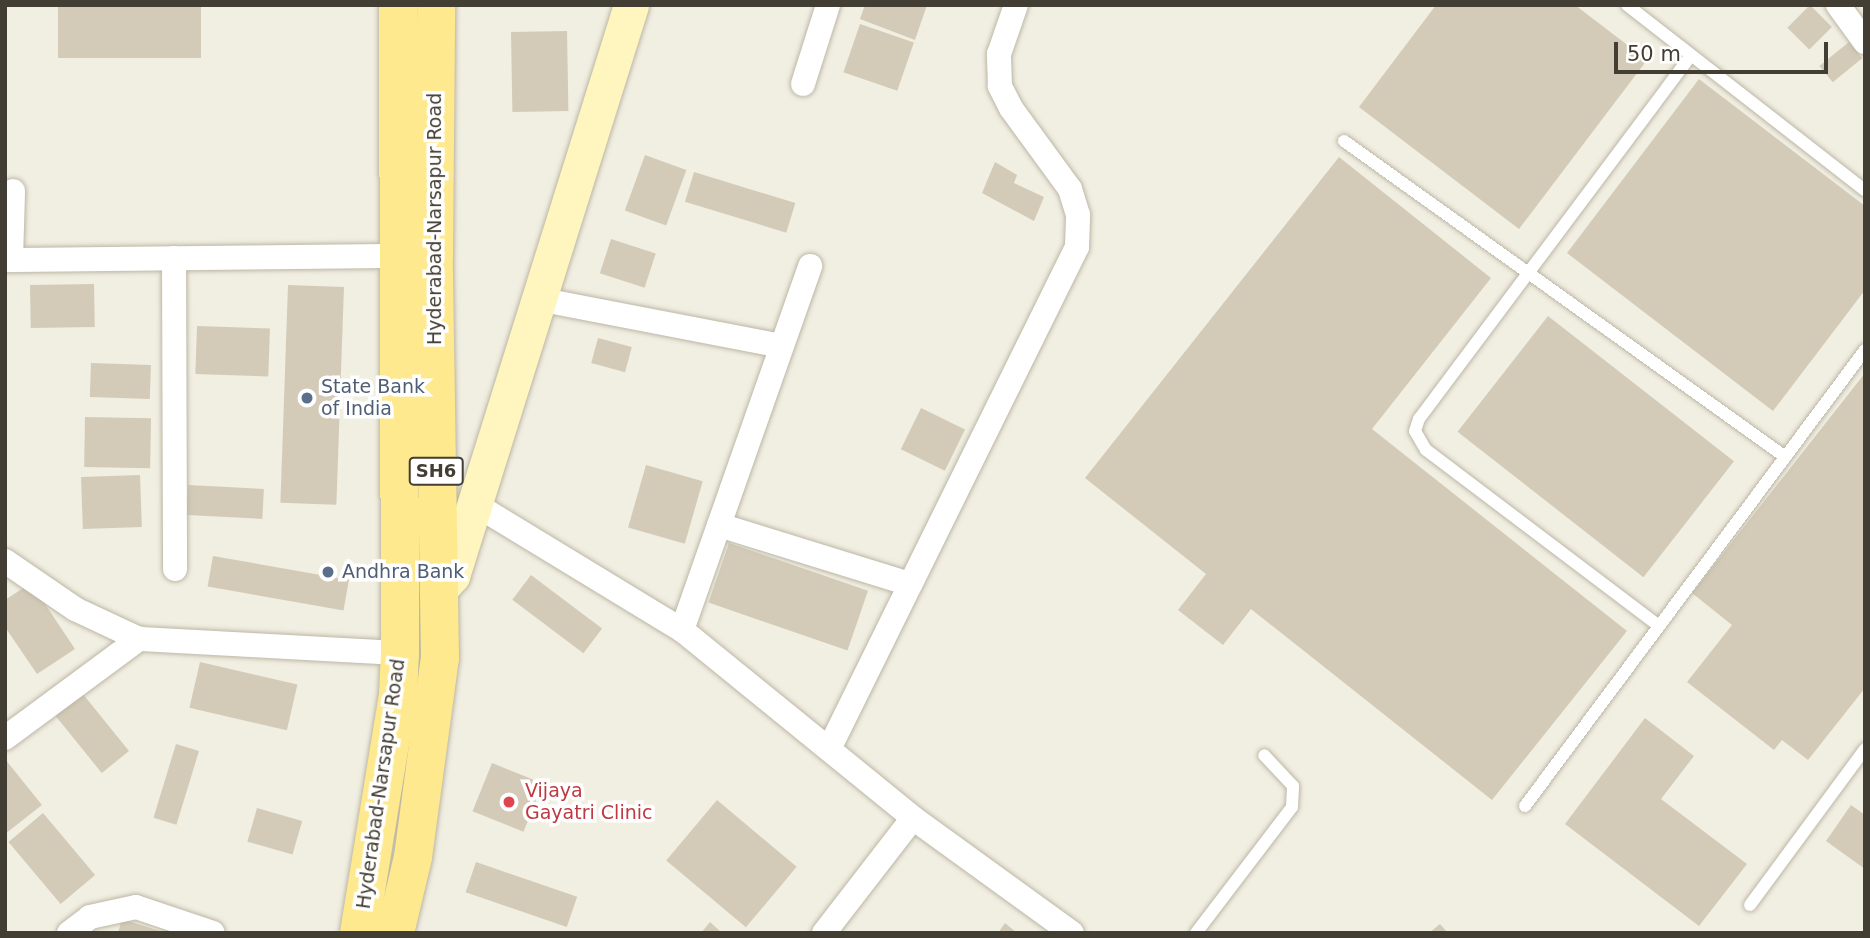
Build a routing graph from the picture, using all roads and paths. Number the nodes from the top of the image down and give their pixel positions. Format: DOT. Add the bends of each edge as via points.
graph roads {
  1 [pos="398,5"];
  2 [pos="436,5"];
  3 [pos="631,5"];
  4 [pos="828,5"];
  5 [pos="1016,5"];
  6 [pos="1626,5"];
  7 [pos="1851,11"];
  8 [pos="1865,42"];
  9 [pos="1691,55"];
  10 [pos="803,84"];
  11 [pos="1344,141"];
  12 [pos="1865,190"];
  13 [pos="13,191"];
  14 [pos="398,256"];
  15 [pos="174,258"];
  16 [pos="8,260"];
  17 [pos="810,267"];
  18 [pos="1527,272"];
  19 [pos="538,299"];
  20 [pos="782,346"];
  21 [pos="1865,351"];
  22 [pos="1784,456"];
  23 [pos="473,503"];
  24 [pos="719,525"];
  25 [pos="5,561"];
  26 [pos="175,569"];
  27 [pos="910,584"];
  28 [pos="438,592"];
  29 [pos="1659,626"];
  30 [pos="682,630"];
  31 [pos="139,639"];
  32 [pos="400,653"];
  33 [pos="5,737"];
  34 [pos="829,749"];
  35 [pos="1865,749"];
  36 [pos="1264,755"];
  37 [pos="1525,806"];
  38 [pos="913,818"];
  39 [pos="1750,905"];
  40 [pos="69,933"];
  41 [pos="213,933"];
  42 [pos="359,933"];
  43 [pos="395,933"];
  44 [pos="824,933"];
  45 [pos="1072,933"];
  46 [pos="1196,933"];
  1 -- 14 [label="main road, Hyderabad-Narsapur Road / SH6"];
  2 -- 28 [label="main road, Hyderabad-Narsapur Road / SH6"];
  3 -- 19 [label="street"];
  4 -- 10 [label="street"];
  5 -- 27 [label="street" via="999,54 1000,86 1070,190 1078,215 1077,247"];
  6 -- 9 [label="lane"];
  7 -- 8 [label="street"];
  9 -- 12 [label="lane"];
  9 -- 18 [label="lane"];
  11 -- 18 [label="lane"];
  13 -- 16 [label="street"];
  14 -- 15 [label="street"];
  14 -- 32 [label="main road, Hyderabad-Narsapur Road / SH6"];
  15 -- 16 [label="street"];
  15 -- 26 [label="street"];
  17 -- 20 [label="street"];
  18 -- 22 [label="lane"];
  18 -- 29 [label="lane" via="1419,419 1417,439"];
  19 -- 20 [label="street"];
  19 -- 23 [label="street"];
  20 -- 24 [label="street"];
  21 -- 22 [label="lane"];
  22 -- 29 [label="lane"];
  23 -- 28 [label="street" via="452,576"];
  23 -- 30 [label="street"];
  24 -- 27 [label="street"];
  24 -- 30 [label="street"];
  25 -- 31 [label="street" via="75,609"];
  27 -- 34 [label="street"];
  28 -- 43 [label="main road, Hyderabad-Narsapur Road / SH6" via="440,658 430,743 414,857"];
  29 -- 37 [label="lane"];
  30 -- 34 [label="street"];
  31 -- 32 [label="street"];
  31 -- 33 [label="street"];
  32 -- 42 [label="main road, Hyderabad-Narsapur Road / SH6" via="396,707"];
  34 -- 38 [label="street"];
  35 -- 39 [label="lane"];
  36 -- 46 [label="lane" via="1293,786 1292,807"];
  38 -- 44 [label="street"];
  38 -- 45 [label="street"];
  40 -- 41 [label="street" via="90,917 136,907"];
}
